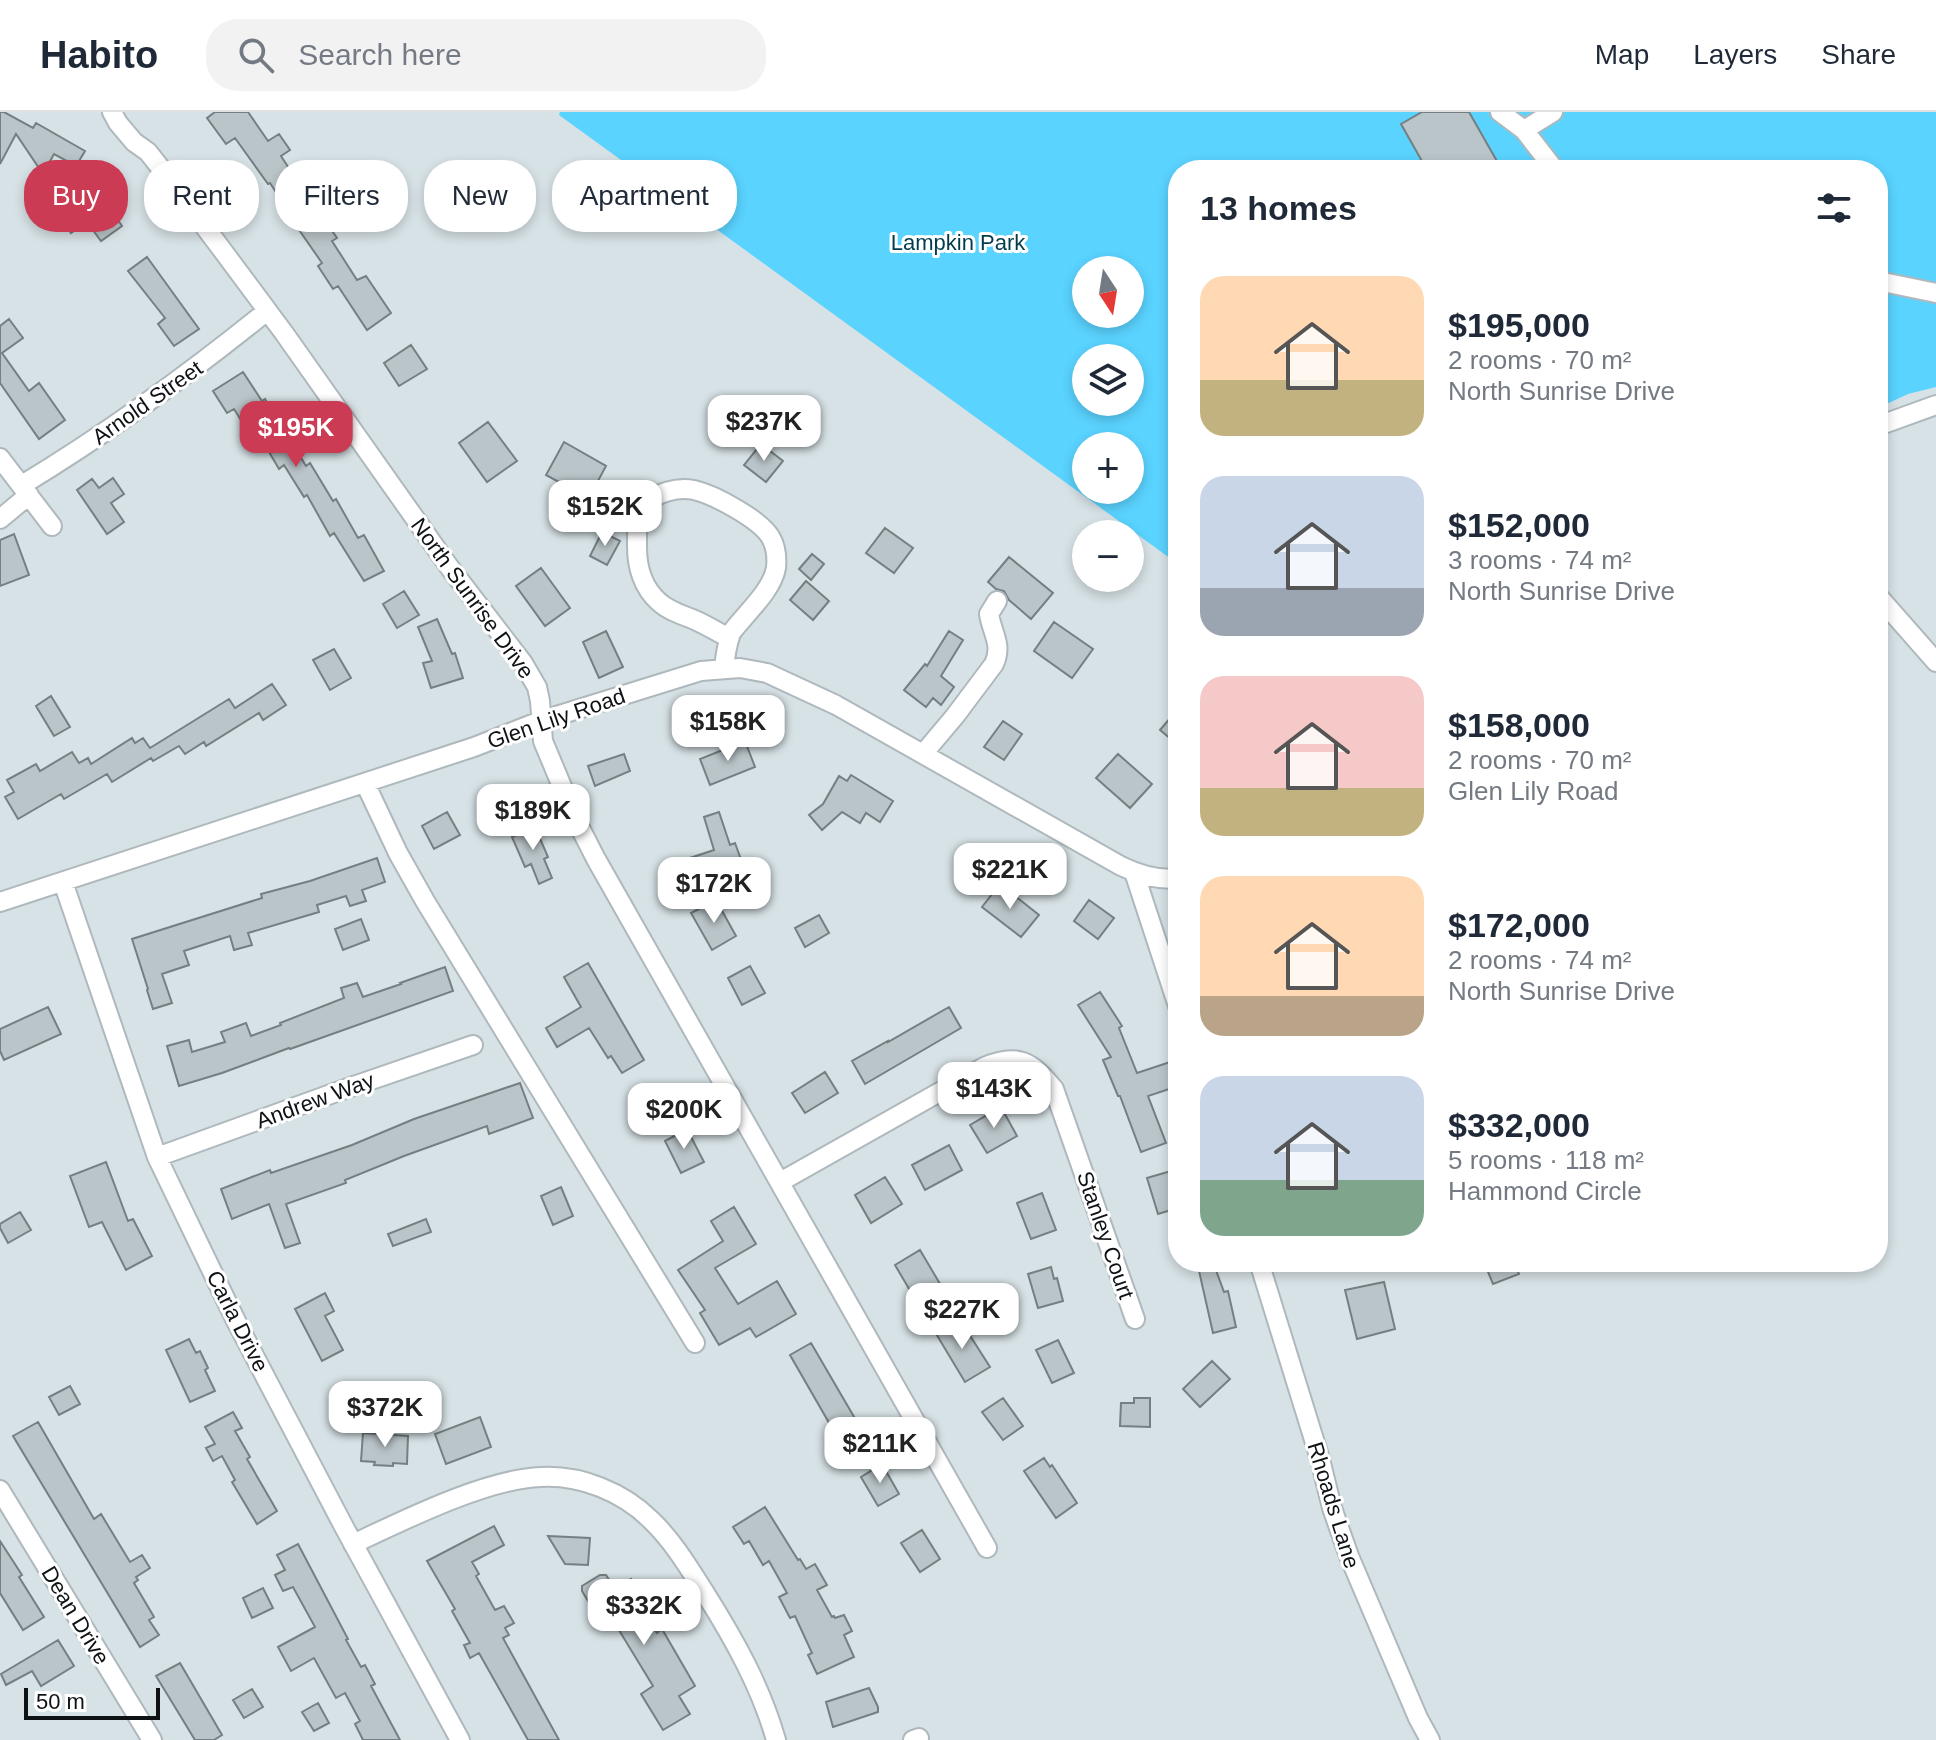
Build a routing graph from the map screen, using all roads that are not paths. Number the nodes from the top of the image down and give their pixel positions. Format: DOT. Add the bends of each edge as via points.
graph roads {
  1 [pos="112,112"];
  2 [pos="1500,112"];
  3 [pos="1553,112"];
  4 [pos="1524,130"];
  5 [pos="1547,160"];
  6 [pos="1888,283"];
  7 [pos="1936,293"];
  8 [pos="267,311"];
  9 [pos="1936,405"];
  10 [pos="1888,422"];
  11 [pos="0,458"];
  12 [pos="26,490"];
  13 [pos="0,519"];
  14 [pos="52,526"];
  15 [pos="997,601"];
  16 [pos="1888,607"];
  17 [pos="729,638"];
  18 [pos="1936,662"];
  19 [pos="724,669"];
  20 [pos="540,721"];
  21 [pos="923,754"];
  22 [pos="365,783"];
  23 [pos="1134,872"];
  24 [pos="1168,879"];
  25 [pos="63,882"];
  26 [pos="0,902"];
  27 [pos="1168,976"];
  28 [pos="473,1045"];
  29 [pos="157,1157"];
  30 [pos="780,1182"];
  31 [pos="1262,1272"];
  32 [pos="1135,1319"];
  33 [pos="695,1343"];
  34 [pos="0,1490"];
  35 [pos="353,1544"];
  36 [pos="987,1548"];
  37 [pos="152,1740"];
  38 [pos="460,1740"];
  39 [pos="776,1740"];
  40 [pos="1430,1740"];
  1 -- 8 [label="street, North Sunrise Drive"];
  2 -- 4 [label="street"];
  3 -- 4 [label="street"];
  4 -- 5 [label="street"];
  6 -- 7 [label="street"];
  8 -- 12 [label="street, Arnold Street"];
  8 -- 20 [label="street, North Sunrise Drive" via="523,663 537,687"];
  9 -- 10 [label="street"];
  11 -- 12 [label="street"];
  12 -- 13 [label="street, Arnold Street"];
  12 -- 14 [label="street"];
  15 -- 21 [label="street" via="989,614 998,657"];
  16 -- 18 [label="street"];
  17 -- 17 [label="street" via="769,587 776,569 771,539 751,518 693,490 654,496 642,508 637,524 641,576 659,602"];
  17 -- 19 [label="street"];
  19 -- 20 [label="street, Glen Lily Road" via="701,671"];
  19 -- 21 [label="street, Glen Lily Road" via="767,673"];
  20 -- 22 [label="street, Glen Lily Road"];
  20 -- 30 [label="street, North Sunrise Drive" via="543,741 596,859"];
  21 -- 23 [label="street, Glen Lily Road"];
  22 -- 25 [label="street, Glen Lily Road"];
  22 -- 33 [label="street" via="425,901"];
  23 -- 24 [label="street, Glen Lily Road"];
  23 -- 27 [label="street"];
  25 -- 26 [label="street, Glen Lily Road"];
  25 -- 29 [label="street, Carla Drive"];
  28 -- 29 [label="street, Andrew Way"];
  29 -- 35 [label="street, Carla Drive"];
  30 -- 32 [label="street, Stanley Court" via="984,1067 1017,1059 1032,1066 1054,1089"];
  30 -- 36 [label="street, North Sunrise Drive"];
  31 -- 40 [label="street, Rhoads Lane" via="1349,1556"];
  34 -- 37 [label="street, Dean Drive"];
  35 -- 38 [label="street, Carla Drive"];
  35 -- 39 [label="street" via="449,1502 518,1480 561,1477 602,1488 652,1521 690,1570 750,1672"];
}
